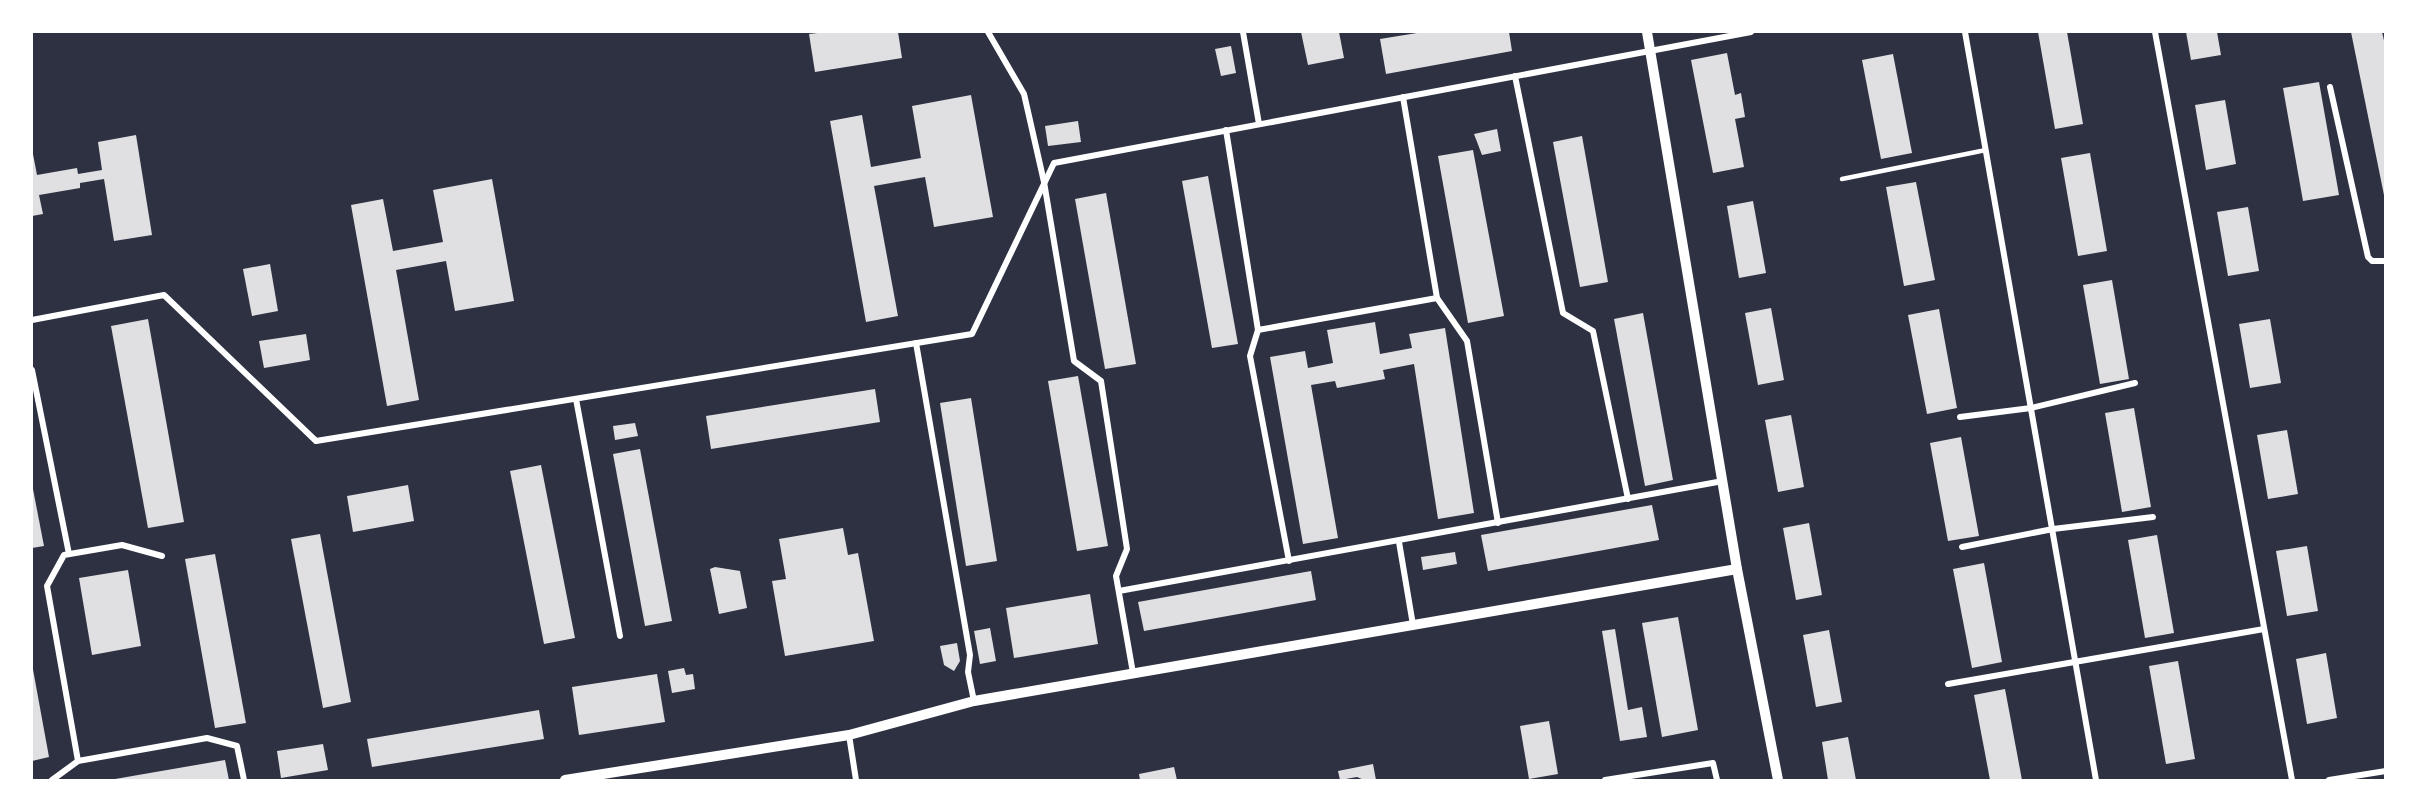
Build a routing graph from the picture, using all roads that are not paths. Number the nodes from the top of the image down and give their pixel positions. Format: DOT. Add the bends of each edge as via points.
graph roads {
  1 [pos="988,32"];
  2 [pos="1243,32"];
  3 [pos="1647,32"];
  4 [pos="1751,32"];
  5 [pos="1965,32"];
  6 [pos="2155,32"];
  7 [pos="1650,50"];
  8 [pos="1515,76"];
  9 [pos="2330,87"];
  10 [pos="1403,97"];
  11 [pos="1259,124"];
  12 [pos="1226,130"];
  13 [pos="1988,149"];
  14 [pos="1842,179"];
  15 [pos="1044,182"];
  16 [pos="2385,261"];
  17 [pos="1437,298"];
  18 [pos="32,320"];
  19 [pos="1258,330"];
  20 [pos="916,343"];
  21 [pos="32,370"];
  22 [pos="2134,383"];
  23 [pos="576,399"];
  24 [pos="2031,408"];
  25 [pos="1960,417"];
  26 [pos="1723,481"];
  27 [pos="1628,499"];
  28 [pos="2153,517"];
  29 [pos="1498,523"];
  30 [pos="2053,529"];
  31 [pos="1399,542"];
  32 [pos="1962,547"];
  33 [pos="66,555"];
  34 [pos="162,556"];
  35 [pos="1289,561"];
  36 [pos="1737,569"];
  37 [pos="1119,591"];
  38 [pos="1413,625"];
  39 [pos="2264,629"];
  40 [pos="620,636"];
  41 [pos="2076,661"];
  42 [pos="1133,674"];
  43 [pos="1948,684"];
  44 [pos="974,701"];
  45 [pos="849,735"];
  46 [pos="78,761"];
  47 [pos="2385,771"];
  48 [pos="52,780"];
  49 [pos="244,780"];
  50 [pos="566,780"];
  51 [pos="856,780"];
  52 [pos="1605,780"];
  53 [pos="1717,780"];
  54 [pos="1778,780"];
  55 [pos="2096,780"];
  56 [pos="2292,780"];
  57 [pos="2329,780"];
  1 -- 15 [label="street" via="1024,94"];
  2 -- 11 [label="street"];
  3 -- 7 [label="street"];
  4 -- 7 [label="street"];
  5 -- 13 [label="street"];
  6 -- 39 [label="street"];
  7 -- 8 [label="street"];
  7 -- 26 [label="street"];
  8 -- 10 [label="street"];
  8 -- 27 [label="street" via="1563,313 1593,331"];
  9 -- 16 [label="street" via="2368,257"];
  10 -- 11 [label="street"];
  10 -- 17 [label="street"];
  11 -- 12 [label="street"];
  12 -- 15 [label="street" via="1054,163"];
  12 -- 19 [label="street"];
  13 -- 14 [label="lane"];
  13 -- 24 [label="street"];
  15 -- 20 [label="street" via="972,334"];
  15 -- 37 [label="street" via="1074,361 1101,381 1127,549 1116,576"];
  17 -- 19 [label="street"];
  17 -- 29 [label="street" via="1467,341"];
  18 -- 23 [label="street" via="164,295 316,441"];
  19 -- 35 [label="street" via="1250,356"];
  20 -- 23 [label="street"];
  20 -- 44 [label="street" via="970,655 968,672"];
  21 -- 33 [label="street"];
  22 -- 24 [label="street"];
  23 -- 40 [label="street"];
  24 -- 25 [label="street"];
  24 -- 30 [label="street"];
  26 -- 27 [label="street"];
  26 -- 36 [label="street"];
  27 -- 29 [label="street"];
  28 -- 30 [label="street"];
  29 -- 31 [label="street"];
  30 -- 32 [label="street"];
  30 -- 41 [label="street"];
  31 -- 35 [label="street"];
  31 -- 38 [label="street"];
  33 -- 34 [label="street" via="122,545"];
  33 -- 46 [label="street" via="47,586"];
  35 -- 37 [label="street"];
  36 -- 38 [label="street"];
  36 -- 54 [label="street"];
  37 -- 42 [label="street"];
  38 -- 42 [label="street"];
  39 -- 41 [label="street"];
  39 -- 56 [label="street"];
  41 -- 43 [label="street"];
  41 -- 55 [label="street"];
  42 -- 44 [label="street"];
  44 -- 45 [label="street"];
  45 -- 50 [label="street"];
  45 -- 51 [label="street"];
  46 -- 48 [label="street"];
  46 -- 49 [label="street" via="207,738 237,746"];
  47 -- 57 [label="street"];
  52 -- 53 [label="street" via="1713,763"];
}
